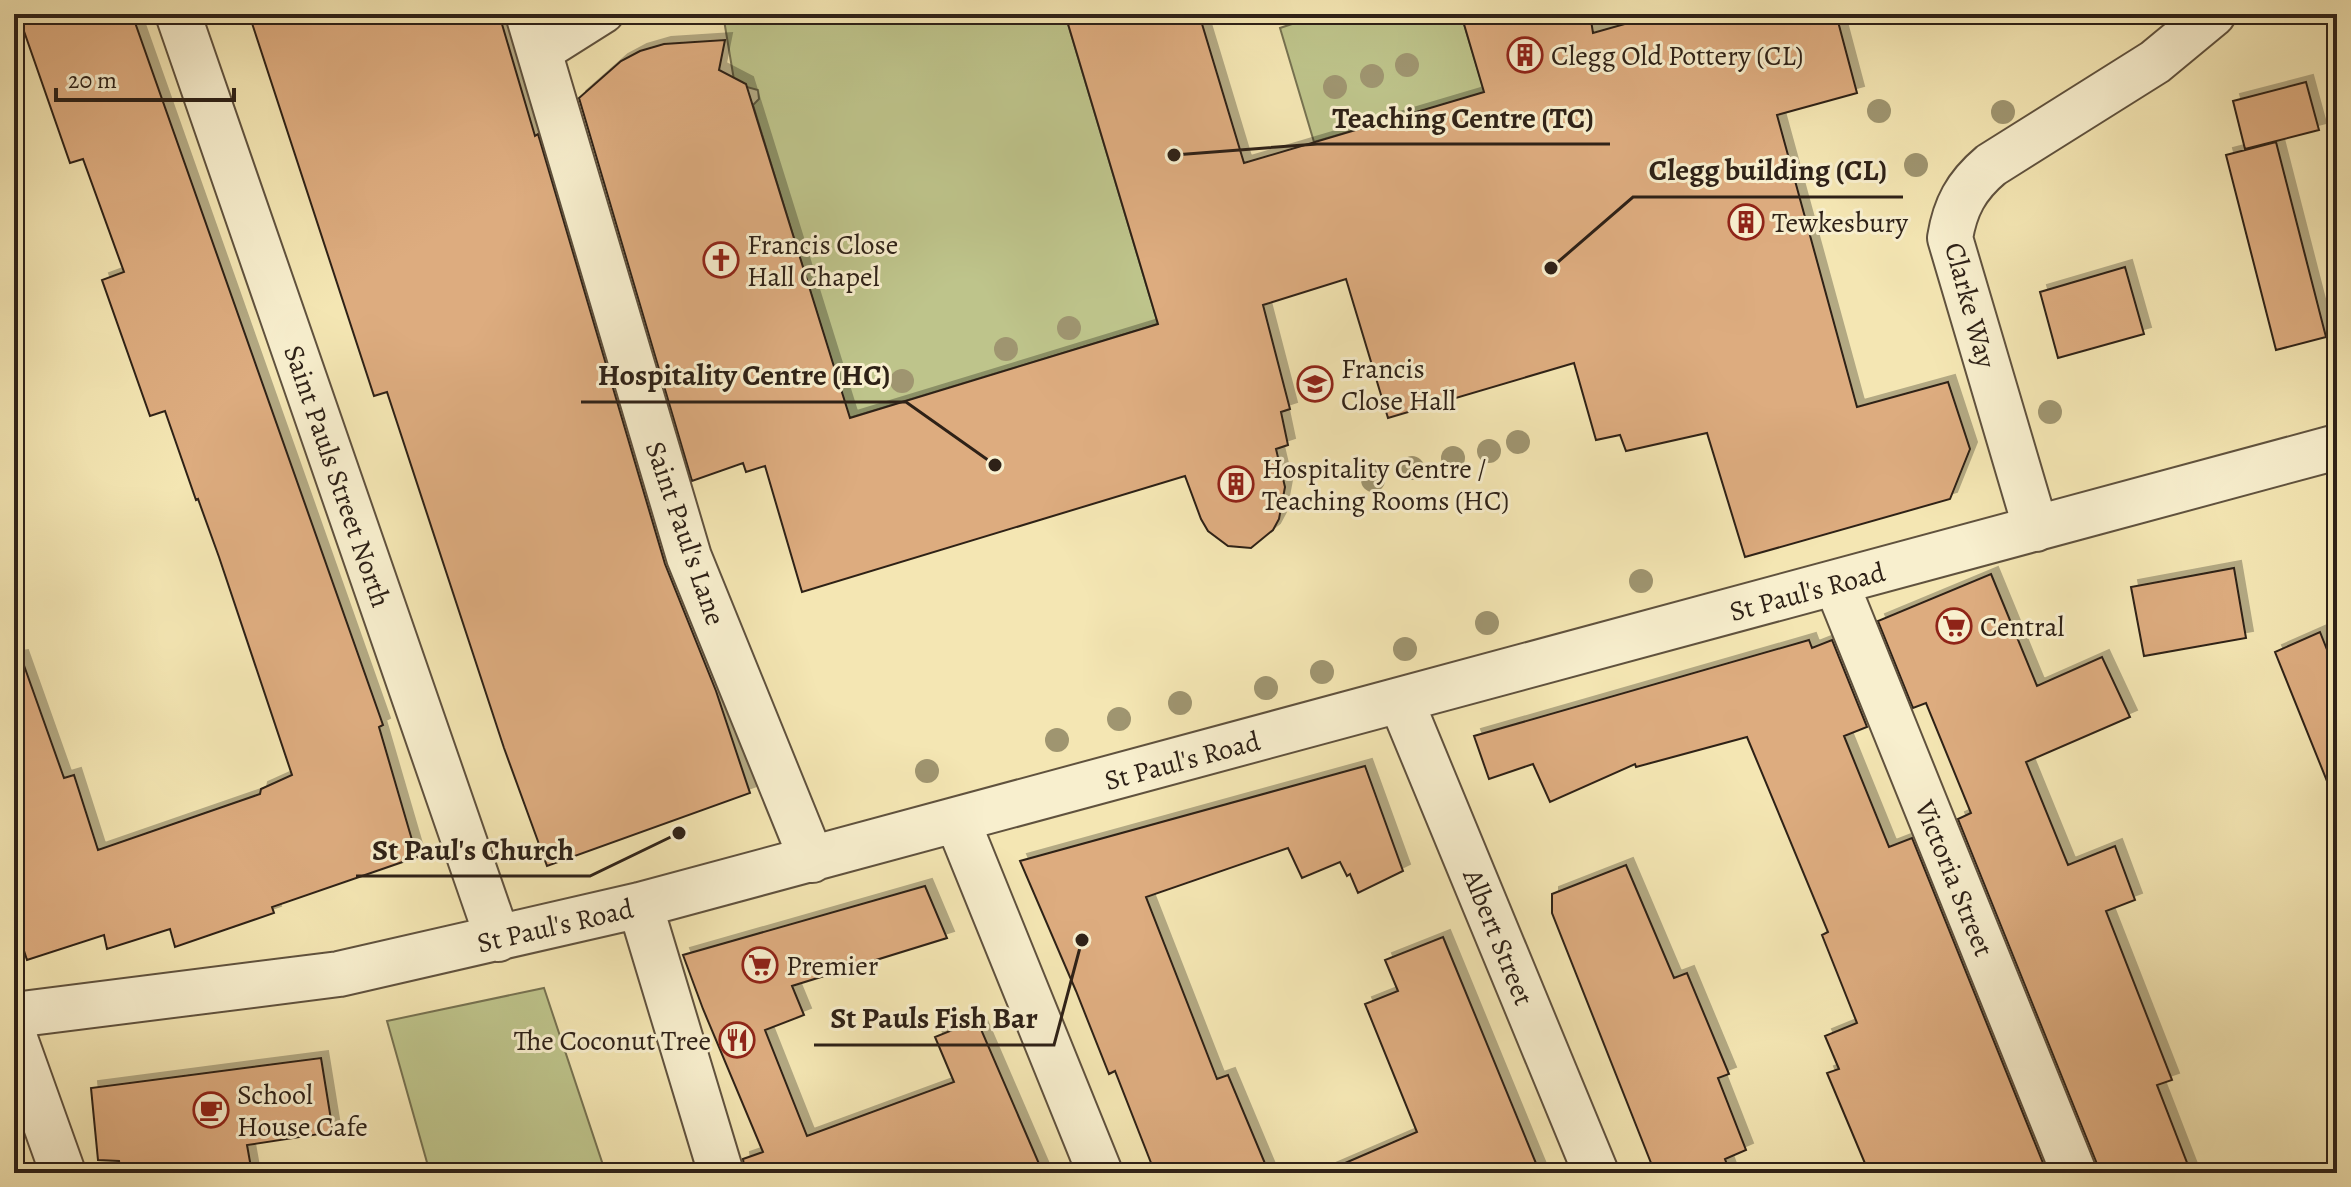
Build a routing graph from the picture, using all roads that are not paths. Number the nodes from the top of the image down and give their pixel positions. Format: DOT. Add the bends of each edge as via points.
graph roads {
  1 [pos="178,14"];
  2 [pos="528,14"];
  3 [pos="605,14"];
  4 [pos="2213,14"];
  5 [pos="540,55"];
  6 [pos="2336,449"];
  7 [pos="2036,529"];
  8 [pos="1836,583"];
  9 [pos="1401,701"];
  10 [pos="957,820"];
  11 [pos="812,860"];
  12 [pos="640,905"];
  13 [pos="498,939"];
  14 [pos="14,1015"];
  15 [pos="14,1036"];
  16 [pos="63,1173"];
  17 [pos="721,1173"];
  18 [pos="1100,1173"];
  19 [pos="1596,1173"];
  20 [pos="2074,1173"];
  1 -- 13 [label="street, Saint Pauls Street North"];
  2 -- 5 [label="street, Saint Paul's Lane"];
  3 -- 5 [label="lane"];
  4 -- 7 [label="street, Clarke Way" via="2155,62 1991,165 1974,179 1953,217 1950,238"];
  5 -- 11 [label="street, Saint Paul's Lane" via="689,557"];
  6 -- 7 [label="street, St Paul's Road"];
  7 -- 8 [label="street, St Paul's Road"];
  8 -- 9 [label="street, St Paul's Road"];
  8 -- 20 [label="street, Victoria Street"];
  9 -- 10 [label="street, St Paul's Road"];
  9 -- 19 [label="street, Albert Street"];
  10 -- 11 [label="street, St Paul's Road"];
  10 -- 18 [label="street"];
  11 -- 12 [label="street, St Paul's Road"];
  12 -- 13 [label="street, St Paul's Road"];
  12 -- 17 [label="street"];
  13 -- 14 [label="street, St Paul's Road" via="339,974"];
  15 -- 16 [label="street"];
}
